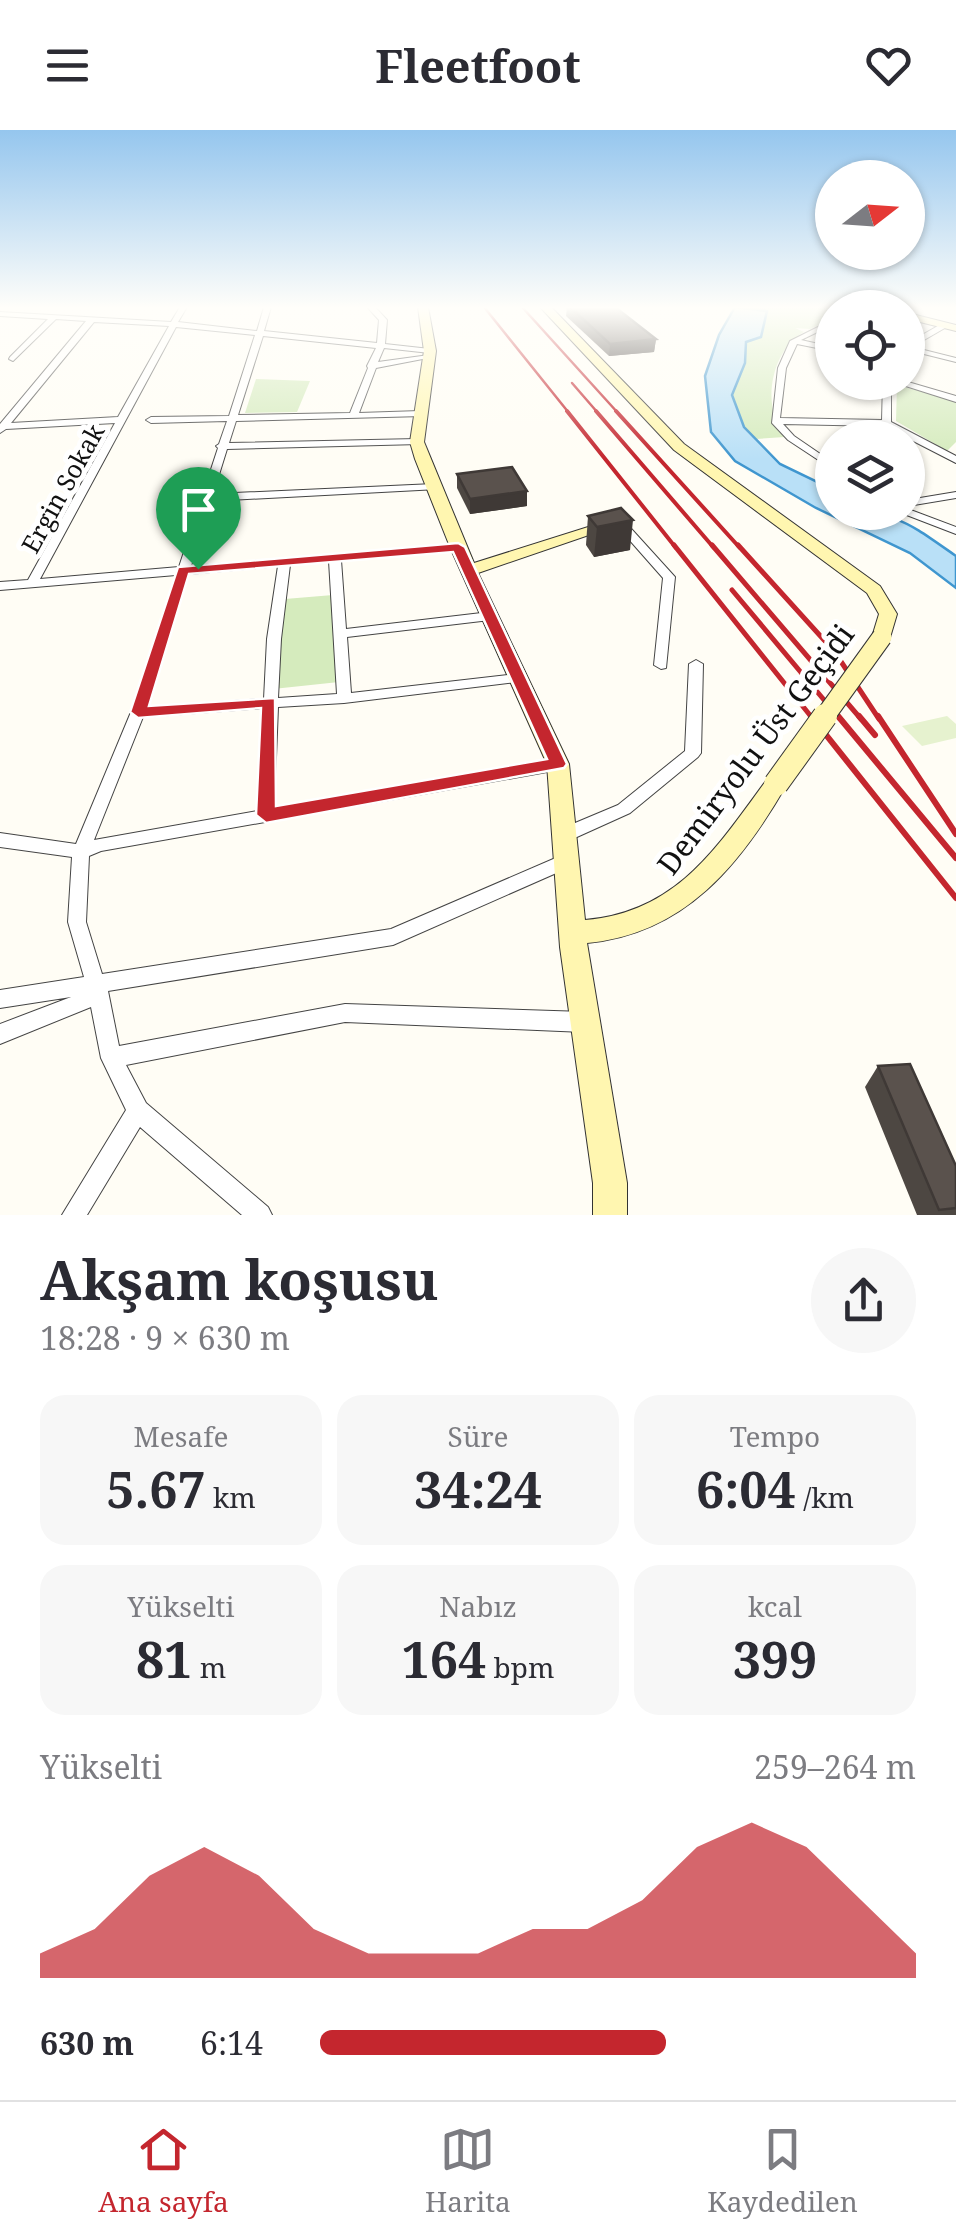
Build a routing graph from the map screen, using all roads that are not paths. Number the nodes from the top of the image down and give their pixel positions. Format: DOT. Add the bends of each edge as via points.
graph roads {
  1 [pos="61,358"];
  2 [pos="154,358"];
  3 [pos="250,358"];
  4 [pos="376,358"];
  5 [pos="412,358"];
  6 [pos="429,358"];
  7 [pos="594,358"];
  8 [pos="787,358"];
  9 [pos="372,366"];
  10 [pos="925,390"];
  11 [pos="956,399"];
  12 [pos="420,414"];
  13 [pos="353,416"];
  14 [pos="230,419"];
  15 [pos="122,420"];
  16 [pos="151,420"];
  17 [pos="775,422"];
  18 [pos="815,422"];
  19 [pos="2,428"];
  20 [pos="418,442"];
  21 [pos="925,444"];
  22 [pos="222,446"];
  23 [pos="815,453"];
  24 [pos="954,460"];
  25 [pos="434,486"];
  26 [pos="956,495"];
  27 [pos="205,498"];
  28 [pos="925,500"];
  29 [pos="925,519"];
  30 [pos="624,521"];
  31 [pos="956,531"];
  32 [pos="335,558"];
  33 [pos="463,559"];
  34 [pos="284,562"];
  35 [pos="183,570"];
  36 [pos="32,583"];
  37 [pos="7,586"];
  38 [pos="490,616"];
  39 [pos="340,634"];
  40 [pos="696,664"];
  41 [pos="661,665"];
  42 [pos="517,678"];
  43 [pos="344,698"];
  44 [pos="270,702"];
  45 [pos="138,712"];
  46 [pos="558,764"];
  47 [pos="266,815"];
  48 [pos="0,840"];
  49 [pos="563,848"];
  50 [pos="82,852"];
  51 [pos="572,933"];
  52 [pos="96,990"];
  53 [pos="0,999"];
  54 [pos="584,1022"];
  55 [pos="0,1034"];
  56 [pos="111,1058"];
  57 [pos="138,1112"];
  58 [pos="613,1204"];
  59 [pos="74,1215"];
  60 [pos="260,1215"];
  1 -- 19 [label="street"];
  2 -- 15 [label="street, Ergin Sokak"];
  3 -- 14 [label="street"];
  4 -- 9 [label="street"];
  5 -- 9 [label="street"];
  6 -- 12 [label="street"];
  7 -- 51 [label="street, Demiryolu Üst Geçidi, bridge" via="679,446 874,590 888,614 882,637 691,894 628,927"];
  8 -- 17 [label="street"];
  9 -- 13 [label="street"];
  10 -- 11 [label="street"];
  12 -- 13 [label="street"];
  12 -- 20 [label="street"];
  13 -- 14 [label="street"];
  14 -- 16 [label="street"];
  14 -- 22 [label="street"];
  15 -- 19 [label="street"];
  15 -- 36 [label="street, Ergin Sokak"];
  17 -- 18 [label="street"];
  17 -- 23 [label="street"];
  20 -- 22 [label="street"];
  20 -- 25 [label="street"];
  21 -- 24 [label="street"];
  22 -- 27 [label="street"];
  25 -- 27 [label="street"];
  25 -- 33 [label="street"];
  26 -- 28 [label="street"];
  27 -- 35 [label="street"];
  29 -- 31 [label="street"];
  30 -- 33 [label="street"];
  30 -- 41 [label="street" via="669,578"];
  32 -- 33 [label="street"];
  32 -- 34 [label="street"];
  32 -- 39 [label="street"];
  33 -- 38 [label="street"];
  34 -- 35 [label="street"];
  34 -- 44 [label="street"];
  35 -- 36 [label="street"];
  35 -- 45 [label="street"];
  36 -- 37 [label="street"];
  38 -- 39 [label="street"];
  38 -- 42 [label="street"];
  39 -- 43 [label="street"];
  40 -- 49 [label="street" via="692,753 624,810"];
  42 -- 43 [label="street"];
  42 -- 46 [label="street"];
  43 -- 44 [label="street"];
  44 -- 45 [label="street"];
  44 -- 47 [label="street"];
  45 -- 50 [label="street"];
  46 -- 47 [label="street"];
  46 -- 49 [label="street"];
  47 -- 50 [label="street"];
  48 -- 50 [label="street"];
  49 -- 51 [label="street"];
  49 -- 52 [label="street" via="394,937"];
  50 -- 52 [label="street" via="77,922"];
  51 -- 54 [label="street"];
  52 -- 53 [label="street"];
  52 -- 55 [label="street"];
  52 -- 56 [label="street"];
  54 -- 56 [label="street" via="345,1013"];
  54 -- 58 [label="street"];
  56 -- 57 [label="street"];
  57 -- 59 [label="street"];
  57 -- 60 [label="street"];
}
